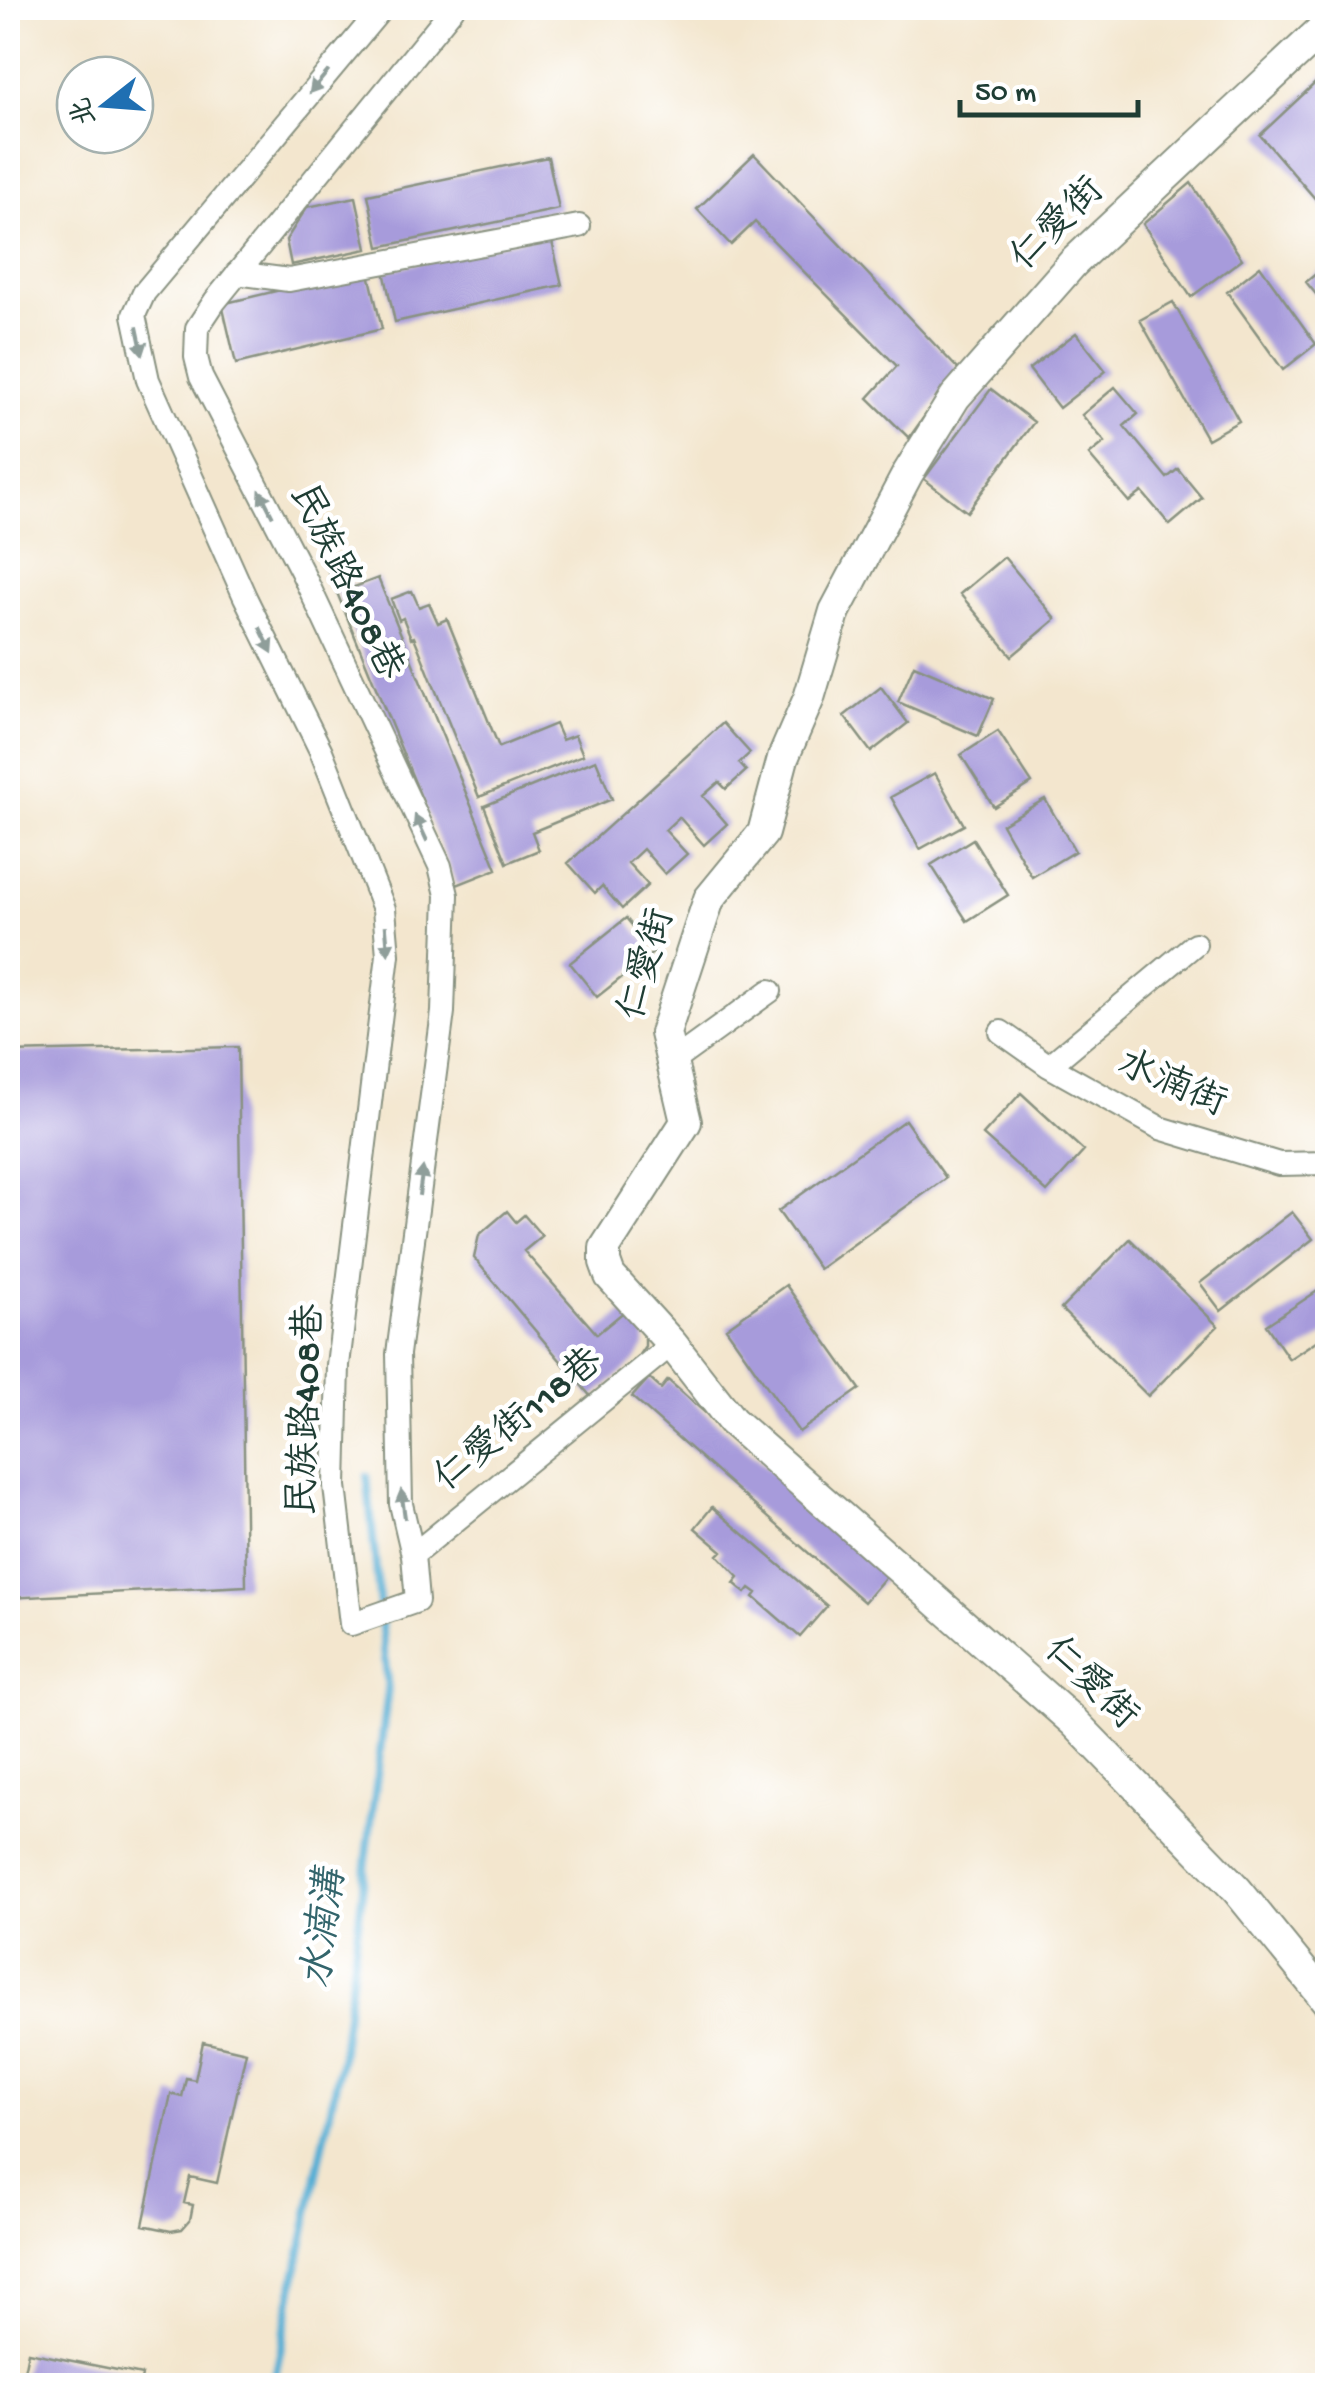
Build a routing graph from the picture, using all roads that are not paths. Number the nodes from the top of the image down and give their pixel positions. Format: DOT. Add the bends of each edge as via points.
graph roads {
  1 [pos="382,8"];
  2 [pos="453,8"];
  3 [pos="1328,24"];
  4 [pos="580,226"];
  5 [pos="237,273"];
  6 [pos="1194,944"];
  7 [pos="770,991"];
  8 [pos="1000,1032"];
  9 [pos="670,1064"];
  10 [pos="1049,1066"];
  11 [pos="1328,1163"];
  12 [pos="672,1344"];
  13 [pos="413,1555"];
  14 [pos="1328,2002"];
  1 -- 13 [label="street, 民族路408巷, one-way" via="144,293 134,316 148,380 322,751 384,909 388,955 338,1364 336,1486 351,1624 416,1600"];
  2 -- 5 [label="street, 民族路408巷"];
  3 -- 9 [label="street, 仁愛街" via="1073,263 985,362 908,472 839,602 783,758 764,833 709,900 664,1033"];
  4 -- 5 [label="street" via="289,280"];
  13 -- 5 [label="street, 民族路408巷, one-way" via="401,1504 398,1354 443,1012 446,894 440,866 302,572 202,377 198,328"];
  6 -- 10 [label="street"];
  7 -- 9 [label="street"];
  8 -- 10 [label="street, 水湳街"];
  9 -- 12 [label="street, 仁愛街" via="686,1122 605,1248 605,1262"];
  10 -- 11 [label="street, 水湳街" via="1160,1128 1280,1164"];
  12 -- 13 [label="street, 仁愛街118巷"];
  12 -- 14 [label="street, 仁愛街" via="732,1420 1074,1722 1237,1890"];
}
